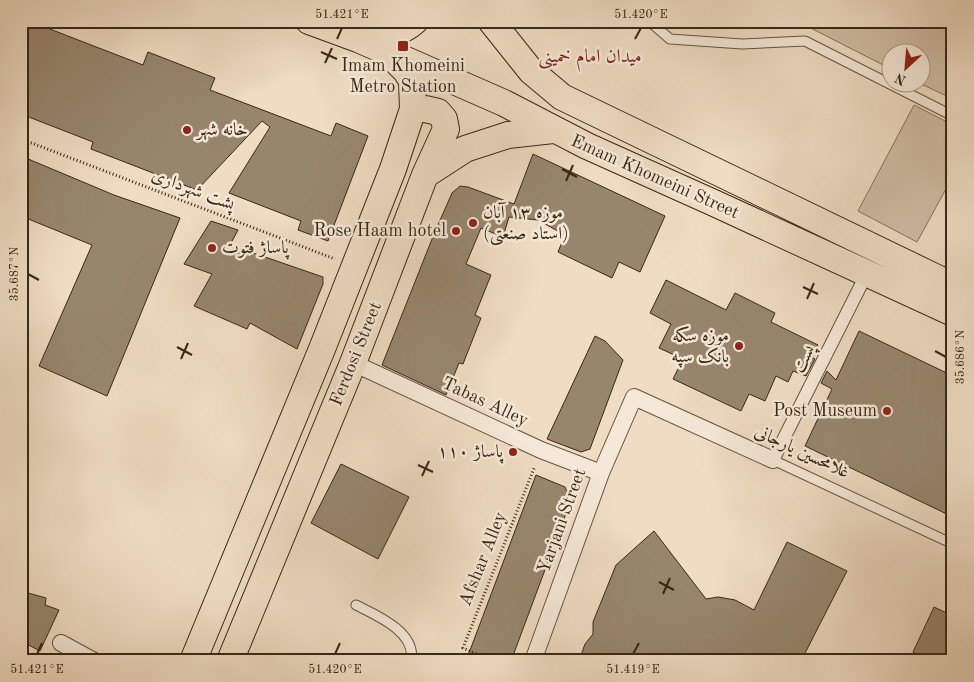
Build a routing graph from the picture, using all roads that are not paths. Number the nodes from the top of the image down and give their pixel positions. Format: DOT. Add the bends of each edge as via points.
graph roads {
  1 [pos="309,21"];
  2 [pos="415,21"];
  3 [pos="491,21"];
  4 [pos="649,21"];
  5 [pos="358,39"];
  6 [pos="387,52"];
  7 [pos="413,109"];
  8 [pos="953,116"];
  9 [pos="553,130"];
  10 [pos="425,174"];
  11 [pos="867,273"];
  12 [pos="953,284"];
  13 [pos="953,313"];
  14 [pos="322,348"];
  15 [pos="353,363"];
  16 [pos="773,460"];
  17 [pos="601,474"];
  18 [pos="953,544"];
  19 [pos="356,605"];
  20 [pos="61,643"];
  21 [pos="94,661"];
  22 [pos="193,661"];
  23 [pos="230,661"];
  24 [pos="411,661"];
  25 [pos="533,661"];
  1 -- 5 [label="main road"];
  2 -- 5 [label="main road" via="407,28 376,38"];
  3 -- 12 [label="main road, Emam Khomeini Street" via="531,71 562,97"];
  4 -- 8 [label="lane" via="670,39 742,44 806,41"];
  5 -- 6 [label="main road, Emam Khomeini Street"];
  6 -- 7 [label="main road, Ferdosi Street" via="412,82"];
  6 -- 9 [label="main road, Emam Khomeini Street" via="504,104"];
  7 -- 10 [label="main road, Ferdosi Street" via="438,112 446,129"];
  7 -- 14 [label="main road, Ferdosi Street" via="393,169"];
  9 -- 10 [label="main road" via="508,135 464,149"];
  9 -- 11 [label="main road, Emam Khomeini Street"];
  10 -- 15 [label="main road, Ferdosi Street"];
  11 -- 13 [label="main road, Emam Khomeini Street"];
  11 -- 16 [label="street, پست"];
  14 -- 15 [label="main road"];
  14 -- 22 [label="main road, Ferdosi Street"];
  15 -- 17 [label="street, Tabas Alley" via="541,450"];
  15 -- 23 [label="main road, Ferdosi Street"];
  16 -- 17 [label="street, Yarjani Street" via="634,397"];
  16 -- 18 [label="lane, غلامحسین یارجانی"];
  17 -- 25 [label="street, Yarjani Street"];
  19 -- 24 [label="lane" via="400,632 410,649"];
  20 -- 21 [label="street"];
}
